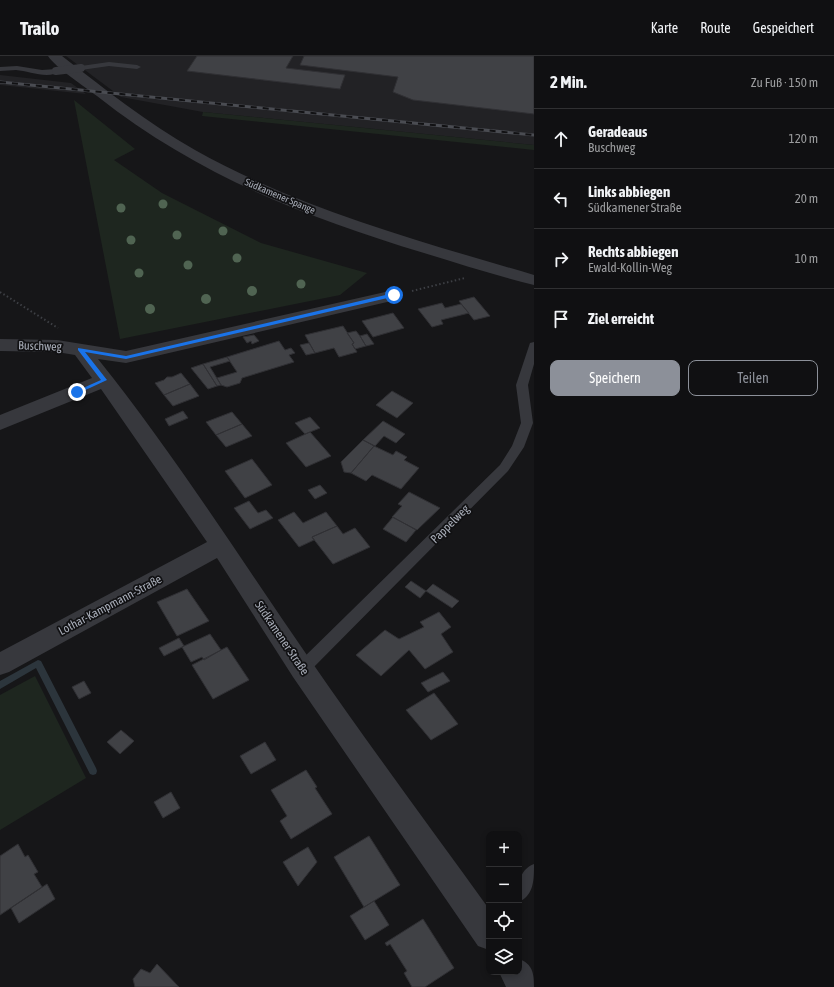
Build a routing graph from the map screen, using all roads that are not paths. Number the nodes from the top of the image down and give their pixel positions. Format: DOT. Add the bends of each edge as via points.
graph roads {
  1 [pos="55,64"];
  2 [pos="137,67"];
  3 [pos="0,69"];
  4 [pos="534,280"];
  5 [pos="394,295"];
  6 [pos="0,345"];
  7 [pos="534,346"];
  8 [pos="84,350"];
  9 [pos="104,380"];
  10 [pos="0,423"];
  11 [pos="221,545"];
  12 [pos="0,664"];
  13 [pos="302,669"];
  14 [pos="534,873"];
  15 [pos="522,889"];
  16 [pos="486,931"];
  17 [pos="516,975"];
  18 [pos="525,987"];
  1 -- 2 [label="lane, bridge" via="81,68 110,64"];
  1 -- 3 [label="lane" via="42,72 17,68"];
  1 -- 4 [label="street, Südkamener Spange" via="160,136 232,176 283,199 394,239"];
  5 -- 8 [label="street, Buschweg" via="126,358"];
  6 -- 8 [label="street, Buschweg" via="57,346"];
  7 -- 13 [label="lane, Pappelweg" via="522,385 527,423 518,446 504,468"];
  8 -- 9 [label="street, Südkamener Straße"];
  9 -- 10 [label="street"];
  9 -- 11 [label="street, Südkamener Straße"];
  11 -- 12 [label="street, Lothar-Kampmann-Straße"];
  11 -- 13 [label="street, Südkamener Straße"];
  13 -- 16 [label="street, Südkamener Straße"];
  14 -- 15 [label="lane"];
  17 -- 18 [label="street"];
}
